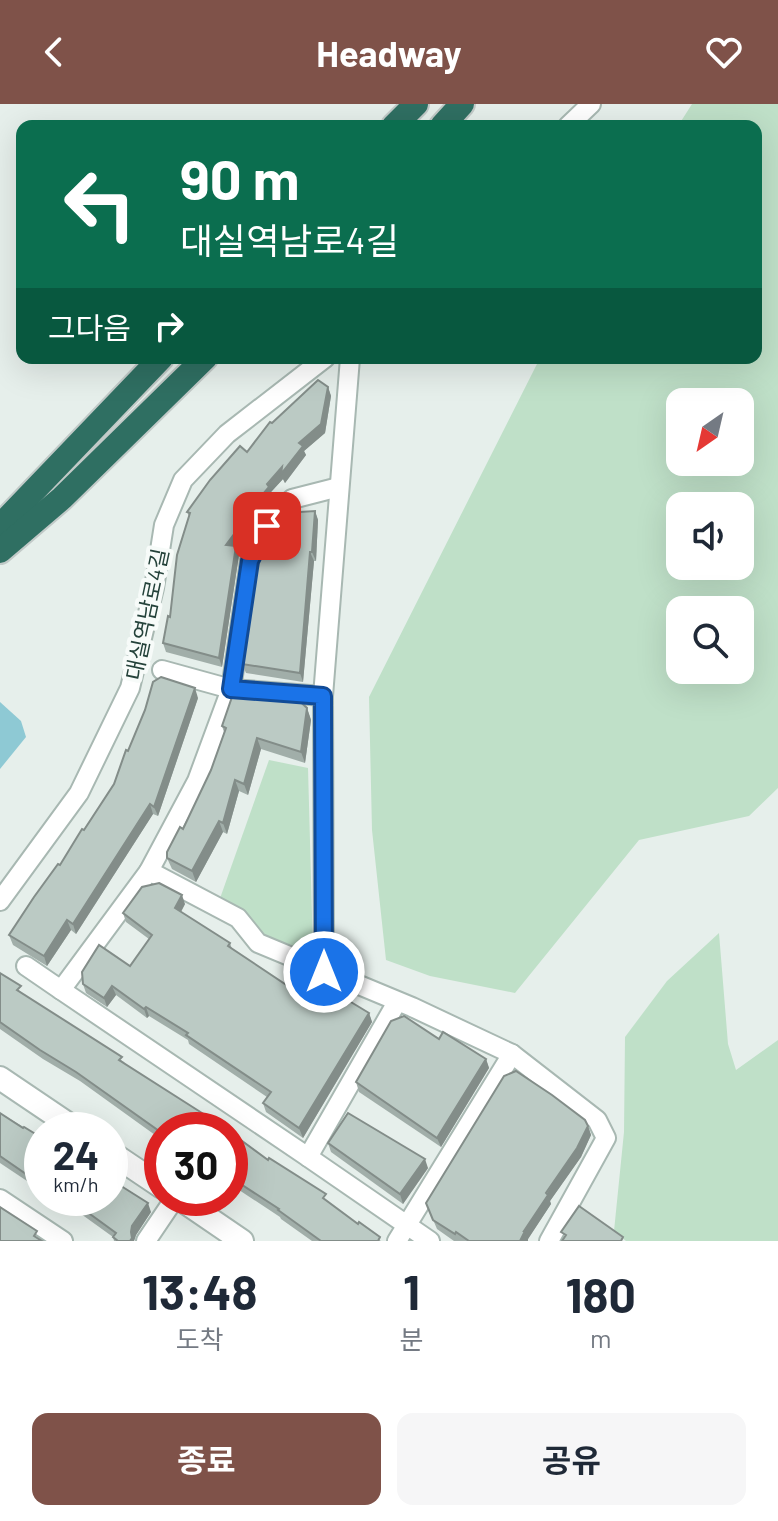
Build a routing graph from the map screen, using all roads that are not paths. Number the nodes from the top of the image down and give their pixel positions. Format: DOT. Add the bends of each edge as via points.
graph roads {
  1 [pos="416,104"];
  2 [pos="462,104"];
  3 [pos="591,104"];
  4 [pos="400,120"];
  5 [pos="447,120"];
  6 [pos="574,120"];
  7 [pos="156,364"];
  8 [pos="198,364"];
  9 [pos="317,364"];
  10 [pos="349,364"];
  11 [pos="339,487"];
  12 [pos="54,488"];
  13 [pos="3,521"];
  14 [pos="0,551"];
  15 [pos="162,670"];
  16 [pos="231,689"];
  17 [pos="323,696"];
  18 [pos="149,871"];
  19 [pos="0,901"];
  20 [pos="26,966"];
  21 [pos="324,972"];
  22 [pos="61,990"];
  23 [pos="397,1002"];
  24 [pos="512,1054"];
  25 [pos="0,1078"];
  26 [pos="50,1112"];
  27 [pos="308,1157"];
  28 [pos="0,1199"];
  29 [pos="164,1216"];
  30 [pos="204,1216"];
  31 [pos="402,1234"];
  32 [pos="63,1241"];
  33 [pos="146,1241"];
  34 [pos="242,1241"];
  35 [pos="430,1241"];
  36 [pos="549,1241"];
  1 -- 4 [label="highway"];
  2 -- 5 [label="highway"];
  3 -- 6 [label="street"];
  7 -- 12 [label="highway"];
  8 -- 12 [label="highway"];
  9 -- 19 [label="street, 대실역남로4길" via="227,434 183,480 164,525 130,688 79,793"];
  10 -- 11 [label="street"];
  11 -- 16 [label="street" via="292,499 267,526 250,561"];
  11 -- 17 [label="street"];
  12 -- 13 [label="highway"];
  12 -- 14 [label="highway"];
  15 -- 16 [label="street, 대실역남로4길"];
  16 -- 17 [label="street, 대실역남로4길"];
  16 -- 18 [label="street" via="197,781"];
  17 -- 21 [label="street"];
  18 -- 21 [label="street" via="238,918 258,943"];
  18 -- 22 [label="street"];
  20 -- 22 [label="street"];
  21 -- 23 [label="street"];
  22 -- 27 [label="street"];
  23 -- 24 [label="street"];
  23 -- 27 [label="street"];
  24 -- 31 [label="street"];
  24 -- 36 [label="street" via="597,1120 606,1138"];
  25 -- 26 [label="street"];
  27 -- 31 [label="street"];
  28 -- 32 [label="street"];
  29 -- 33 [label="street"];
  30 -- 34 [label="street"];
  31 -- 35 [label="street"];
}
